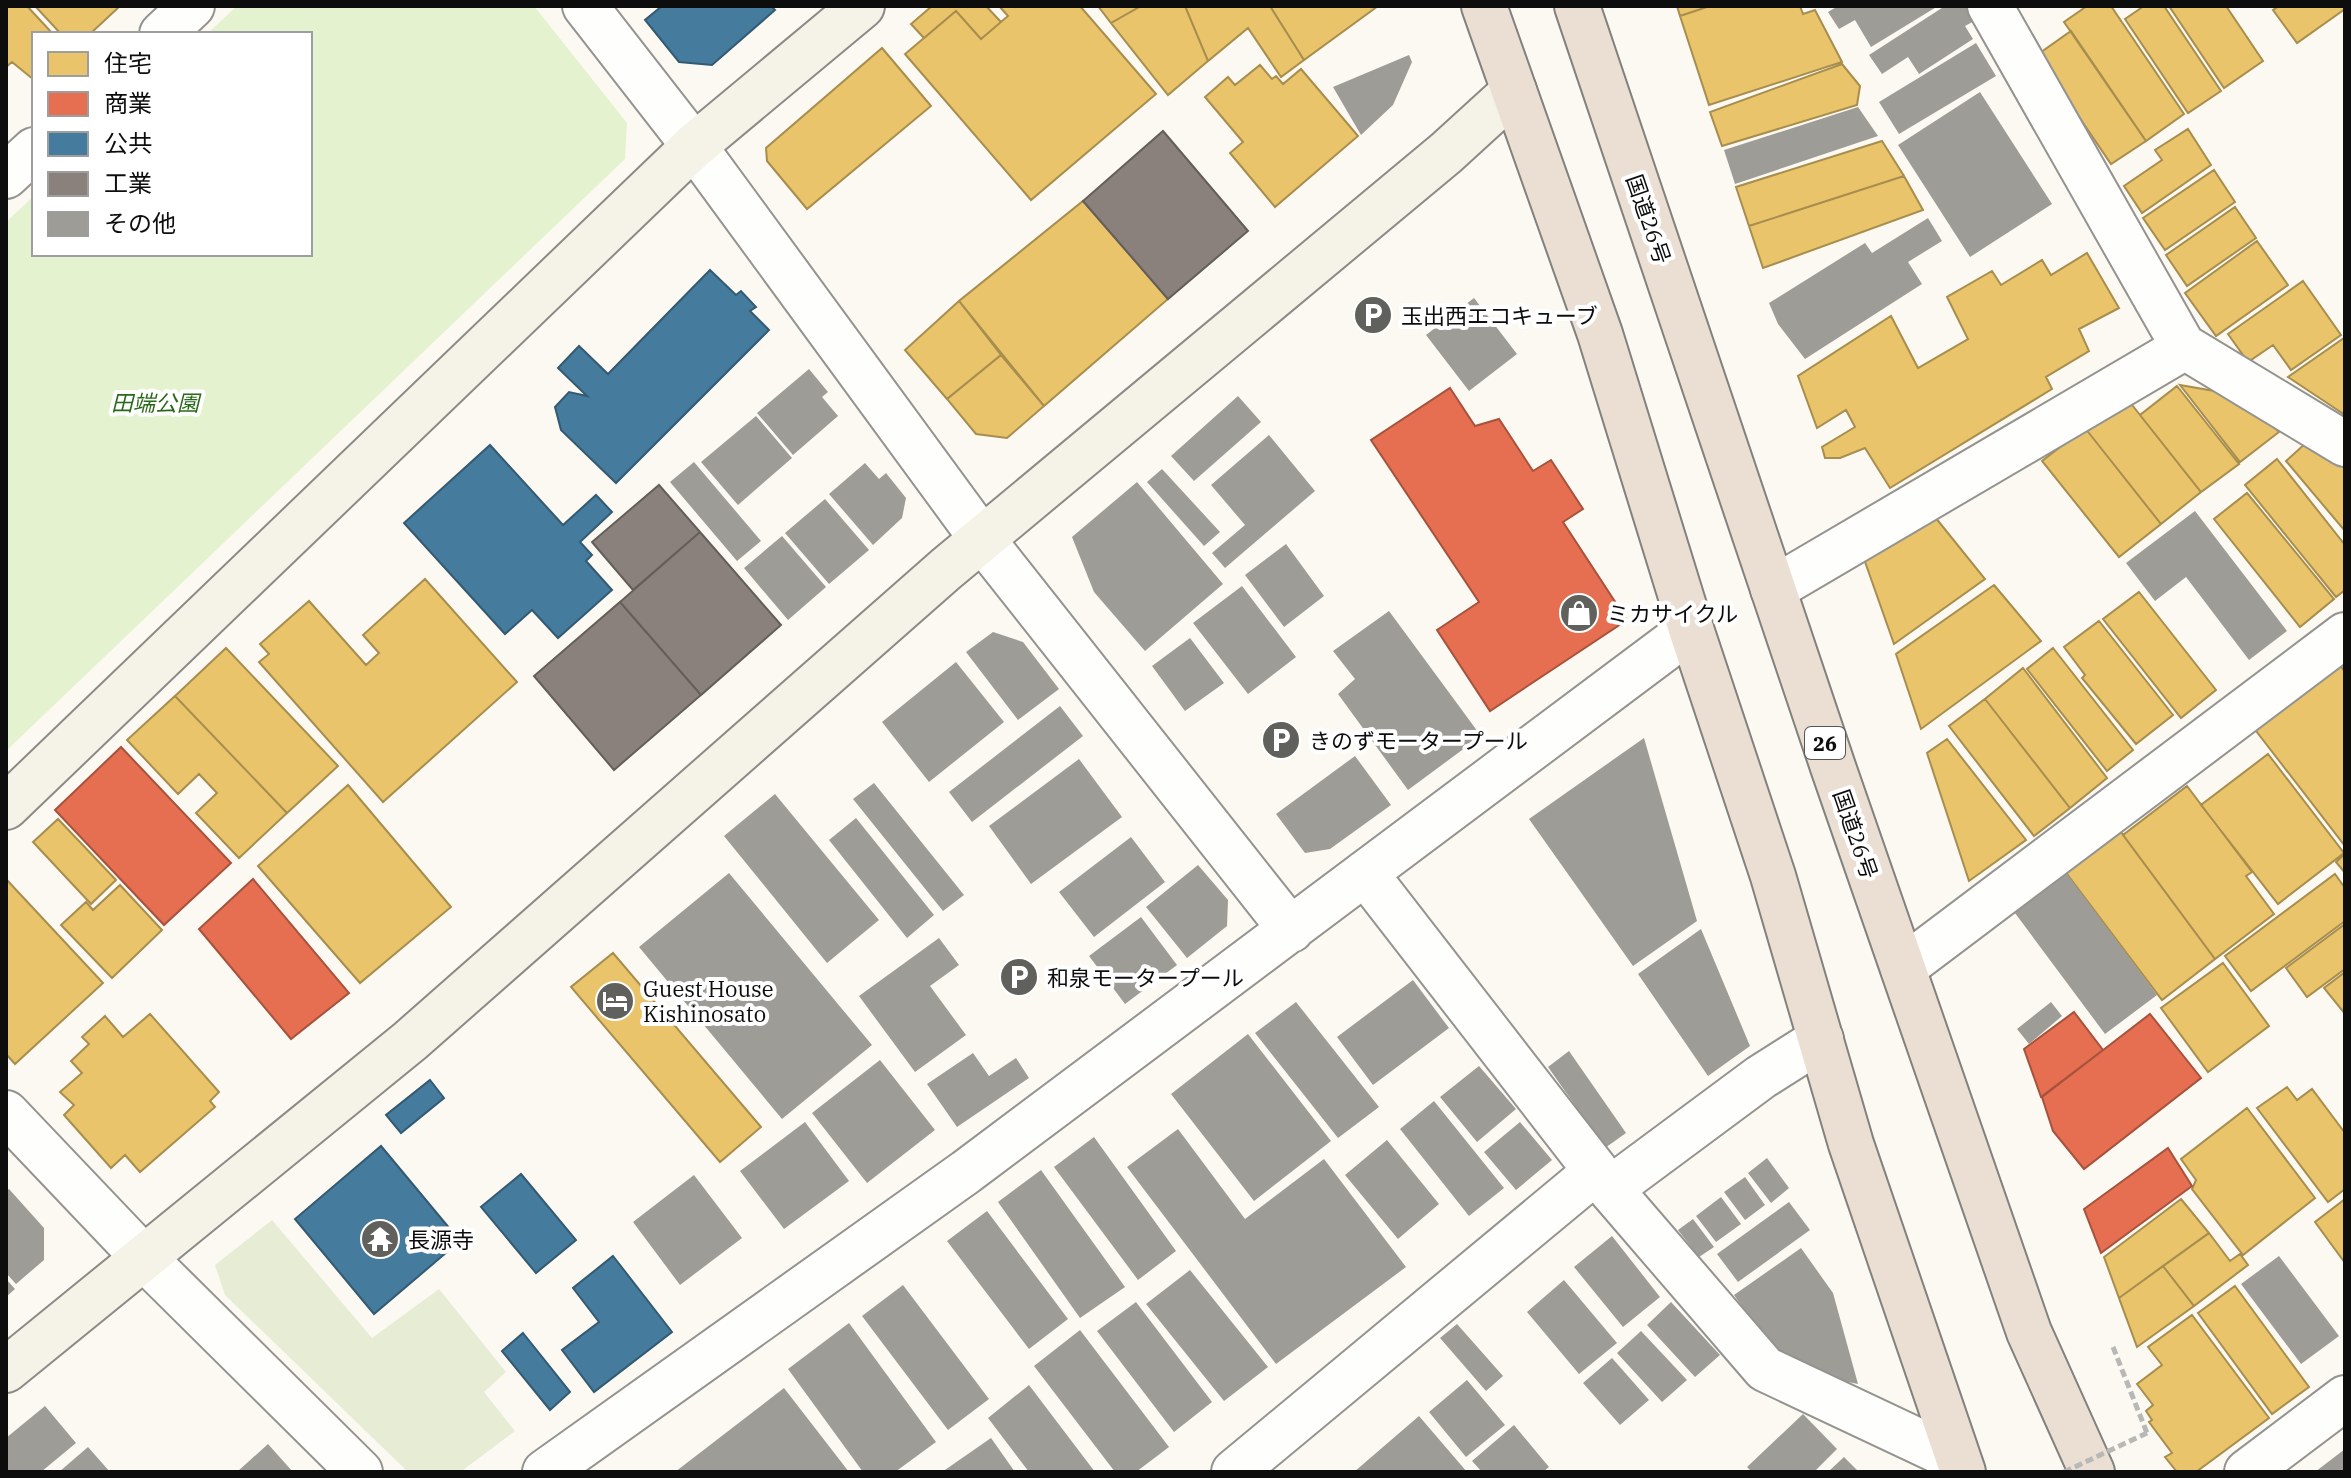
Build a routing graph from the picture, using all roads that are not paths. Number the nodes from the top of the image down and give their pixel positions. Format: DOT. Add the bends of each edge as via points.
graph roads {
  1 [pos="192,6"];
  2 [pos="585,6"];
  3 [pos="862,6"];
  4 [pos="1484,6"];
  5 [pos="1577,6"];
  6 [pos="1990,6"];
  7 [pos="164,32"];
  8 [pos="1514,91"];
  9 [pos="694,146"];
  10 [pos="2185,347"];
  11 [pos="2345,444"];
  12 [pos="982,539"];
  13 [pos="1773,589"];
  14 [pos="1691,629"];
  15 [pos="2345,635"];
  16 [pos="6,807"];
  17 [pos="1365,873"];
  18 [pos="1291,930"];
  19 [pos="1903,968"];
  20 [pos="1821,1039"];
  21 [pos="6,1113"];
  22 [pos="1602,1181"];
  23 [pos="144,1258"];
  24 [pos="6,1370"];
  25 [pos="2345,1398"];
  26 [pos="1960,1466"];
  27 [pos="360,1472"];
  28 [pos="545,1472"];
  29 [pos="1234,1472"];
  30 [pos="2092,1472"];
  31 [pos="2247,1472"];
  1 -- 7 [label="street"];
  2 -- 9 [label="street"];
  3 -- 9 [label="street"];
  4 -- 8 [label="highway"];
  5 -- 13 [label="highway, 国道26号 / 26"];
  6 -- 10 [label="street"];
  8 -- 12 [label="street"];
  8 -- 14 [label="highway" via="1600,334"];
  9 -- 12 [label="street"];
  9 -- 16 [label="street"];
  10 -- 11 [label="street"];
  10 -- 13 [label="street"];
  12 -- 18 [label="street"];
  12 -- 23 [label="street" via="410,1041"];
  13 -- 19 [label="highway, 国道26号 / 26"];
  14 -- 17 [label="street"];
  14 -- 20 [label="highway"];
  15 -- 19 [label="street"];
  17 -- 18 [label="street"];
  17 -- 22 [label="street"];
  18 -- 28 [label="street" via="966,1172"];
  19 -- 30 [label="highway, 国道26号 / 26" via="2029,1332"];
  20 -- 22 [label="street"];
  20 -- 26 [label="highway"];
  21 -- 23 [label="street"];
  22 -- 26 [label="street" via="1765,1369"];
  22 -- 29 [label="street"];
  23 -- 24 [label="street"];
  23 -- 27 [label="street"];
  25 -- 31 [label="street"];
}
